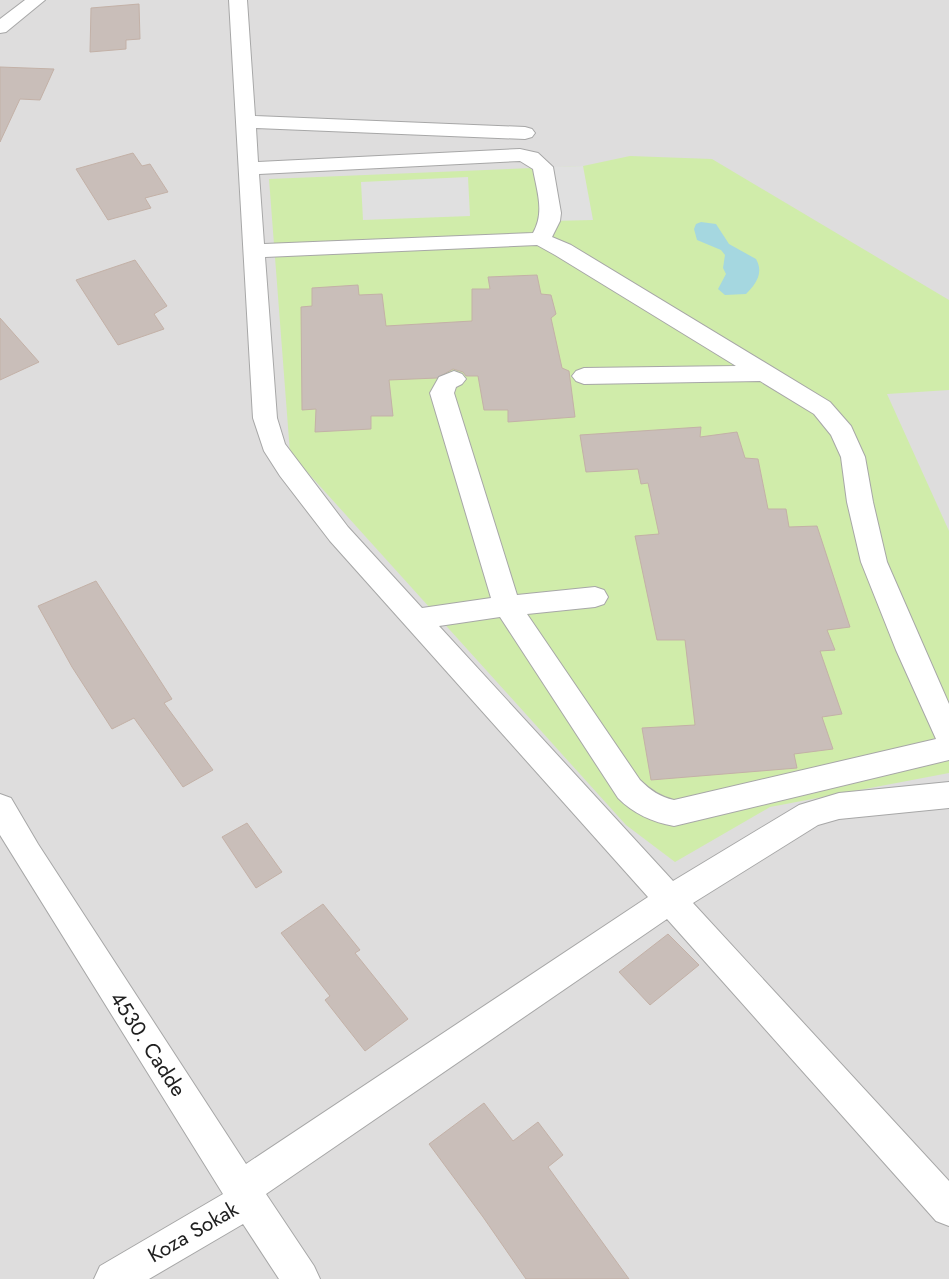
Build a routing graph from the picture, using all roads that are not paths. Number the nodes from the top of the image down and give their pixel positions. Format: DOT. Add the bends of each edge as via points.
graph roads {
  1 [pos="36,0"];
  2 [pos="238,0"];
  3 [pos="0,28"];
  4 [pos="246,122"];
  5 [pos="525,133"];
  6 [pos="249,169"];
  7 [pos="540,240"];
  8 [pos="255,252"];
  9 [pos="764,373"];
  10 [pos="584,376"];
  11 [pos="454,379"];
  12 [pos="595,597"];
  13 [pos="507,606"];
  14 [pos="416,619"];
  15 [pos="949,735"];
  16 [pos="949,748"];
  17 [pos="949,795"];
  18 [pos="0,807"];
  19 [pos="670,900"];
  20 [pos="244,1194"];
  21 [pos="949,1208"];
  22 [pos="112,1279"];
  23 [pos="301,1279"];
  1 -- 3 [label="street"];
  2 -- 4 [label="street"];
  4 -- 5 [label="street"];
  4 -- 6 [label="street"];
  6 -- 7 [label="street" via="531,157 543,167 551,213"];
  6 -- 8 [label="street"];
  7 -- 8 [label="street"];
  7 -- 9 [label="street" via="563,250"];
  8 -- 14 [label="street" via="265,418 273,445 339,534"];
  9 -- 10 [label="street"];
  9 -- 15 [label="street" via="822,408 842,432 853,457 874,562"];
  11 -- 13 [label="street" via="446,382 442,393"];
  12 -- 13 [label="street"];
  13 -- 14 [label="street"];
  13 -- 16 [label="street" via="629,789 648,805 661,810 674,813"];
  14 -- 19 [label="street"];
  17 -- 19 [label="street, Koza Sokak" via="839,806 810,814"];
  18 -- 20 [label="street, 4530. Cadde"];
  19 -- 20 [label="street, Koza Sokak"];
  19 -- 21 [label="street"];
  20 -- 22 [label="street, Koza Sokak"];
  20 -- 23 [label="street, 4530. Cadde"];
}
